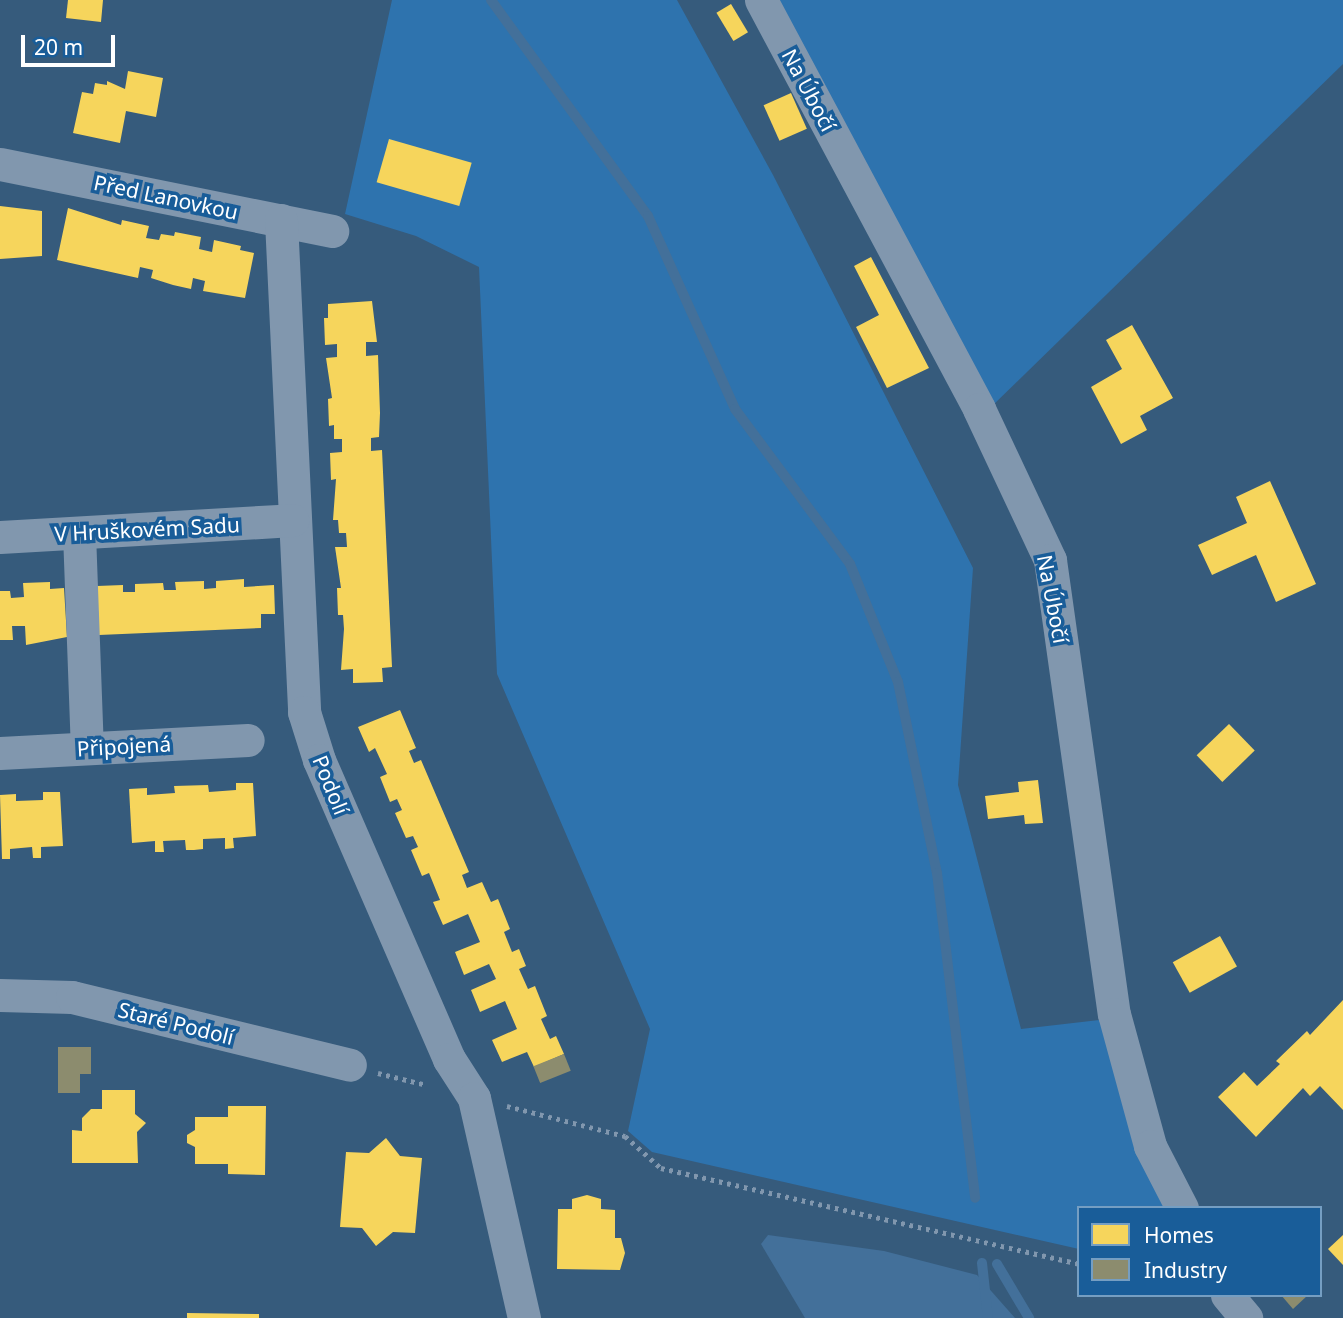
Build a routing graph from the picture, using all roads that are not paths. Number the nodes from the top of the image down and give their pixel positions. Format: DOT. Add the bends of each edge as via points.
graph roads {
  1 [pos="761,0"];
  2 [pos="0,164"];
  3 [pos="281,220"];
  4 [pos="332,231"];
  5 [pos="293,520"];
  6 [pos="79,533"];
  7 [pos="0,537"];
  8 [pos="248,740"];
  9 [pos="87,748"];
  10 [pos="0,753"];
  11 [pos="0,995"];
  12 [pos="350,1065"];
  13 [pos="1181,1206"];
  14 [pos="1229,1297"];
  15 [pos="524,1318"];
  16 [pos="1246,1318"];
  1 -- 13 [label="street, Na Úbočí" via="979,409 1050,560 1114,1014 1150,1146"];
  2 -- 3 [label="street, Před Lanovkou"];
  3 -- 4 [label="street, Před Lanovkou"];
  3 -- 5 [label="street, Podolí"];
  5 -- 6 [label="street, V Hruškovém Sadu"];
  5 -- 15 [label="street, Podolí" via="307,724 449,1059 474,1098"];
  6 -- 7 [label="street, V Hruškovém Sadu"];
  6 -- 9 [label="street"];
  8 -- 9 [label="street, Připojená"];
  9 -- 10 [label="street, Připojená"];
  11 -- 12 [label="street, Staré Podolí" via="72,997"];
  14 -- 16 [label="street"];
}
